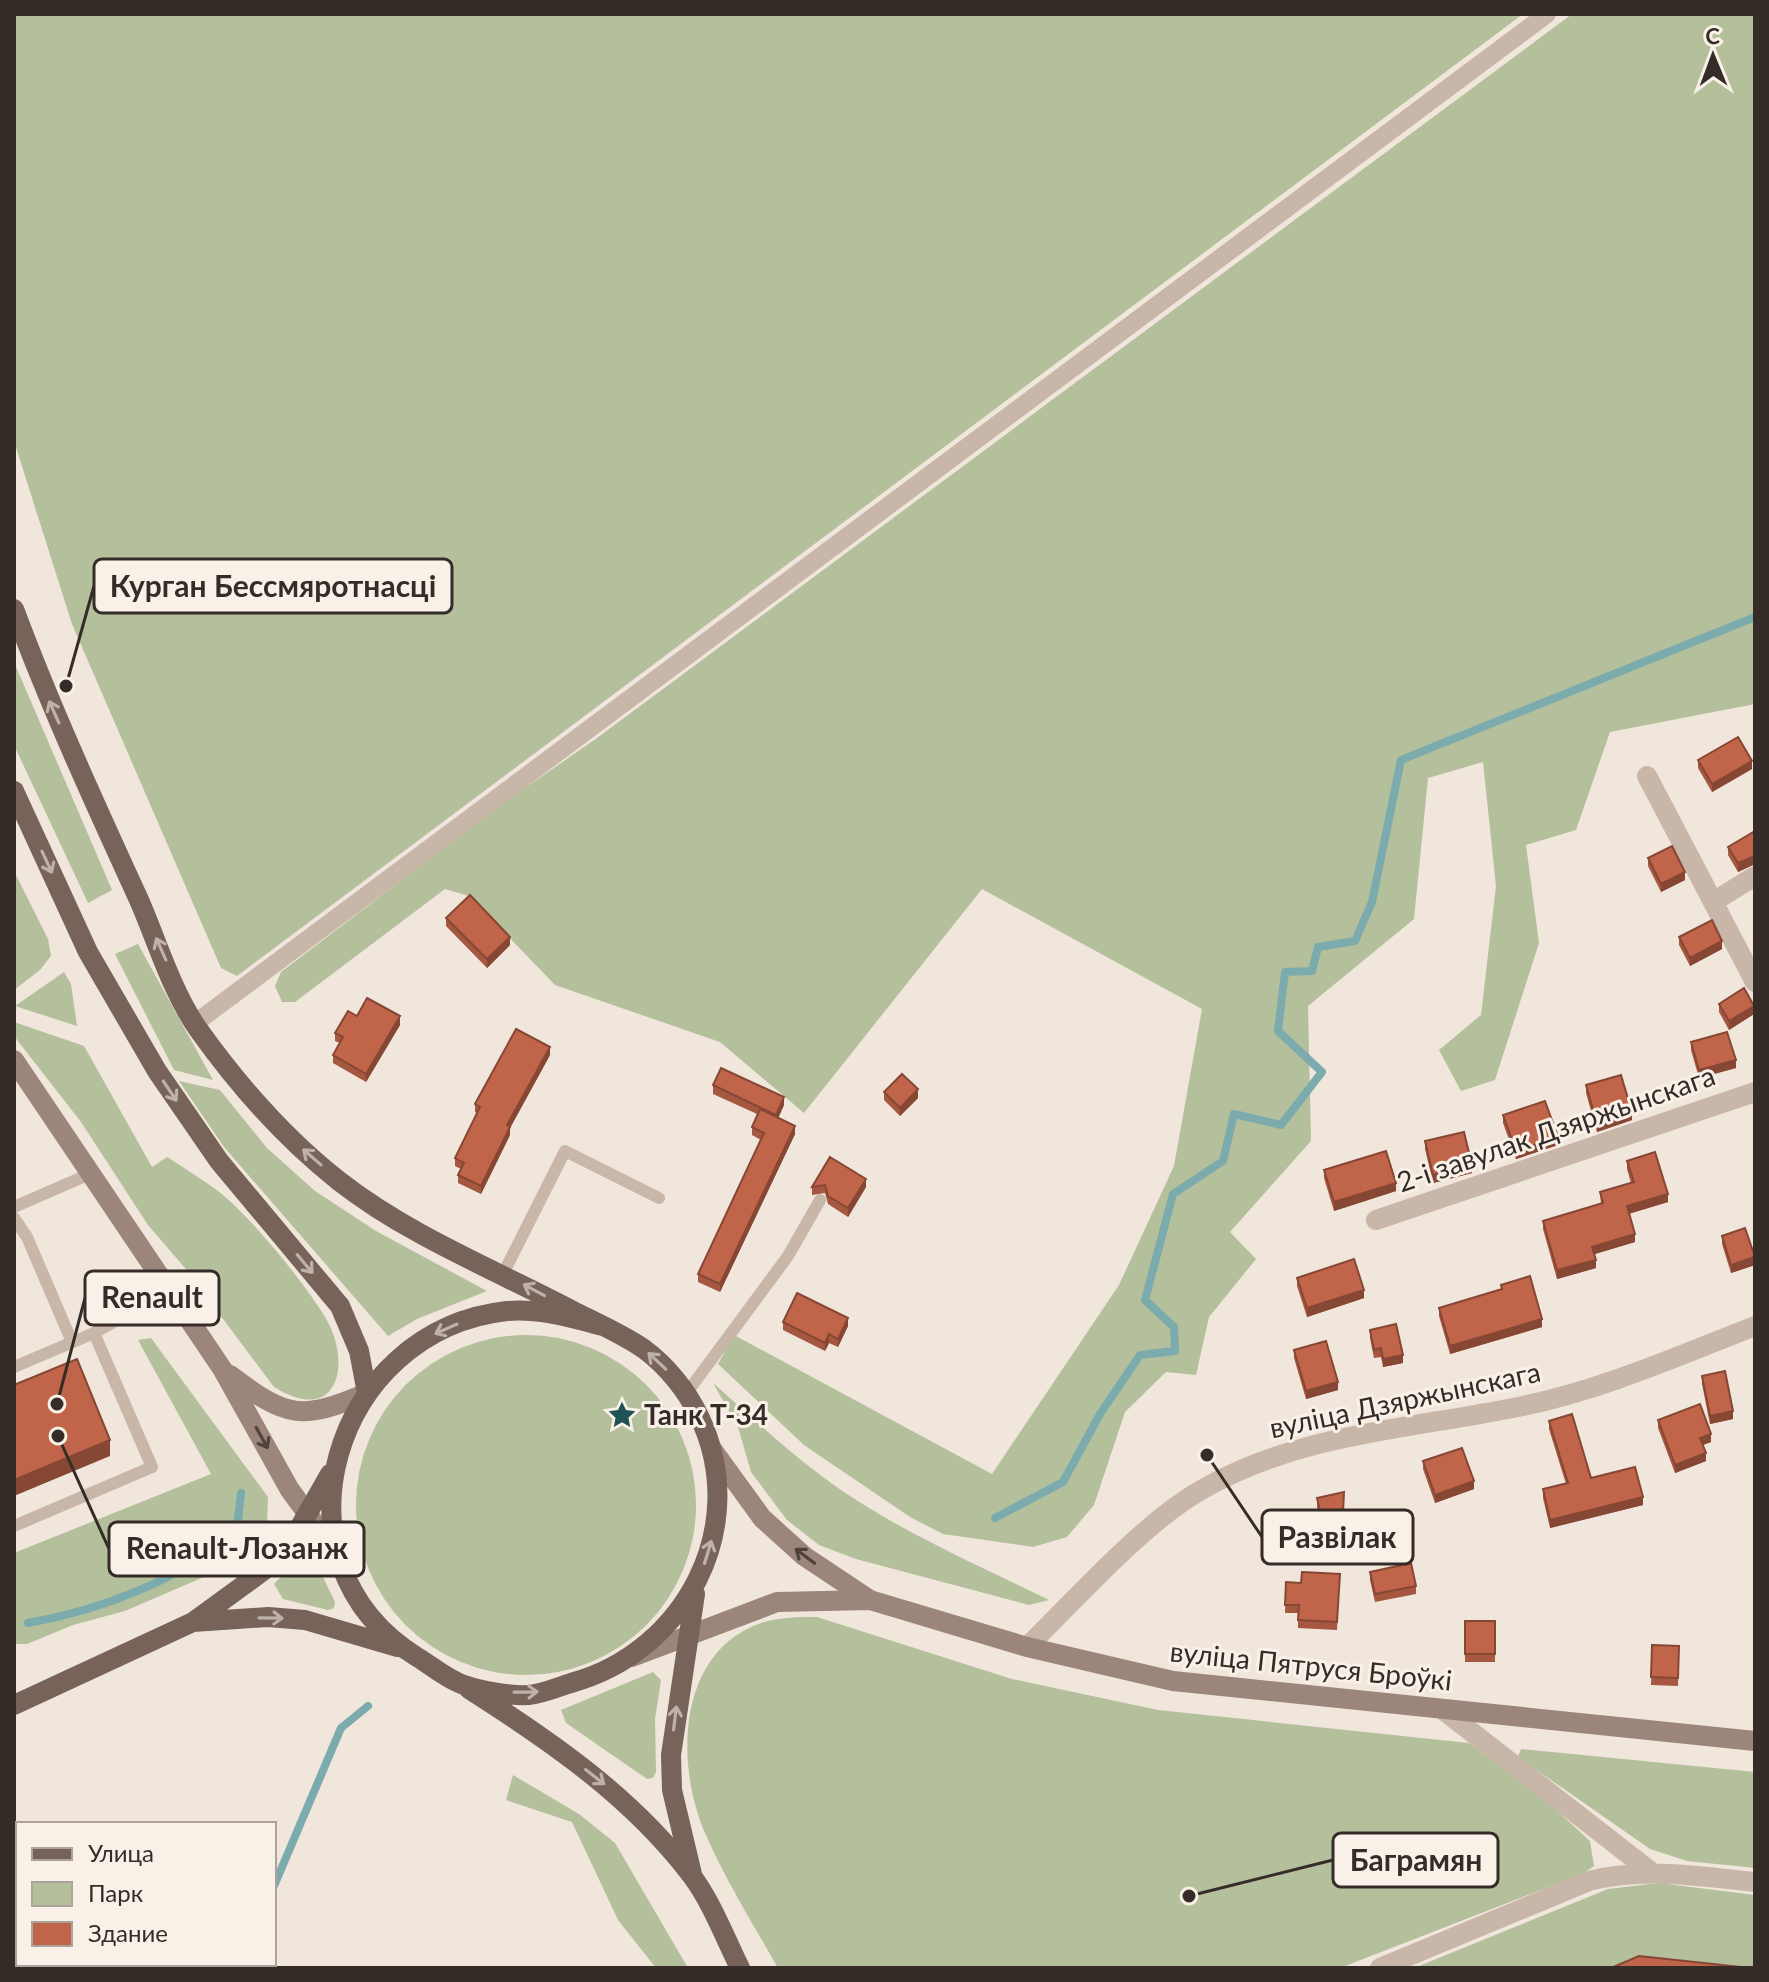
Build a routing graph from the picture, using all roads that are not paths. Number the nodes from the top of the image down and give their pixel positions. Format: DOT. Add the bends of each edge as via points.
graph roads {
  1 [pos="1547,14"];
  2 [pos="14,609"];
  3 [pos="1647,776"];
  4 [pos="14,791"];
  5 [pos="1755,876"];
  6 [pos="1713,902"];
  7 [pos="1755,982"];
  8 [pos="194,1024"];
  9 [pos="14,1060"];
  10 [pos="1755,1092"];
  11 [pos="92,1173"];
  12 [pos="659,1198"];
  13 [pos="820,1200"];
  14 [pos="14,1207"];
  15 [pos="14,1218"];
  16 [pos="1376,1220"];
  17 [pos="503,1274"];
  18 [pos="168,1291"];
  19 [pos="603,1326"];
  20 [pos="1755,1326"];
  21 [pos="94,1333"];
  22 [pos="72,1342"];
  23 [pos="14,1367"];
  24 [pos="223,1370"];
  25 [pos="367,1393"];
  26 [pos="686,1394"];
  27 [pos="712,1449"];
  28 [pos="333,1467"];
  29 [pos="308,1514"];
  30 [pos="14,1526"];
  31 [pos="340,1558"];
  32 [pos="697,1584"];
  33 [pos="870,1600"];
  34 [pos="193,1622"];
  35 [pos="688,1639"];
  36 [pos="1027,1647"];
  37 [pos="404,1649"];
  38 [pos="632,1657"];
  39 [pos="462,1685"];
  40 [pos="16,1702"];
  41 [pos="1442,1709"];
  42 [pos="1755,1741"];
  43 [pos="1650,1871"];
  44 [pos="693,1877"];
  45 [pos="1755,1882"];
  46 [pos="740,1968"];
  47 [pos="1380,1968"];
  1 -- 8 [label="street"];
  8 -- 2 [label="main road, one-way" via="47,696"];
  3 -- 6 [label="street"];
  4 -- 25 [label="main road, one-way" via="88,952 157,1071 219,1161 340,1306 359,1351"];
  5 -- 6 [label="street"];
  6 -- 7 [label="street"];
  17 -- 8 [label="main road, one-way" via="407,1225 341,1182 274,1124"];
  9 -- 11 [label="main road"];
  10 -- 16 [label="street, 2-і завулак Дзяржынскага"];
  11 -- 14 [label="lane"];
  11 -- 18 [label="main road"];
  12 -- 17 [label="lane" via="565,1151"];
  13 -- 26 [label="lane" via="788,1256"];
  15 -- 22 [label="lane"];
  19 -- 17 [label="main road, one-way"];
  18 -- 21 [label="lane"];
  18 -- 24 [label="main road"];
  19 -- 25 [label="main road, one-way" via="557,1314 511,1311 469,1319 397,1359"];
  26 -- 19 [label="main road, one-way" via="644,1350"];
  20 -- 36 [label="street, вуліца Дзяржынскага" via="1627,1377 1516,1408 1337,1438 1262,1460 1200,1490 1154,1526"];
  21 -- 22 [label="lane"];
  21 -- 30 [label="lane" via="152,1467"];
  22 -- 23 [label="lane"];
  24 -- 25 [label="main road" via="276,1408 326,1410"];
  24 -- 29 [label="main road, one-way"];
  25 -- 28 [label="main road" via="345,1429"];
  26 -- 27 [label="main road"];
  32 -- 27 [label="main road, one-way" via="710,1548 716,1504"];
  33 -- 27 [label="main road, вуліца Пятруся Броўкі, one-way" via="804,1556 762,1518"];
  28 -- 29 [label="main road"];
  28 -- 31 [label="main road" via="330,1517"];
  29 -- 31 [label="main road"];
  29 -- 34 [label="main road" via="263,1571"];
  31 -- 37 [label="main road" via="374,1622"];
  32 -- 35 [label="main road"];
  32 -- 38 [label="main road" via="673,1621"];
  33 -- 35 [label="main road, вуліца Пятруся Броўкі" via="777,1602"];
  33 -- 36 [label="main road, вуліца Пятруся Броўкі"];
  34 -- 37 [label="main road, one-way" via="305,1620"];
  34 -- 40 [label="main road"];
  35 -- 38 [label="main road, вуліца Пятруся Броўкі"];
  44 -- 35 [label="main road, one-way" via="672,1790 673,1728"];
  36 -- 41 [label="main road, вуліца Пятруся Броўкі" via="1173,1681"];
  37 -- 39 [label="main road"];
  39 -- 38 [label="main road, one-way" via="528,1695 587,1679"];
  39 -- 44 [label="main road, one-way" via="544,1737 617,1794"];
  41 -- 42 [label="main road, вуліца Пятруся Броўкі"];
  41 -- 43 [label="street"];
  43 -- 45 [label="street"];
  43 -- 47 [label="street" via="1589,1881"];
  44 -- 46 [label="main road"];
}
